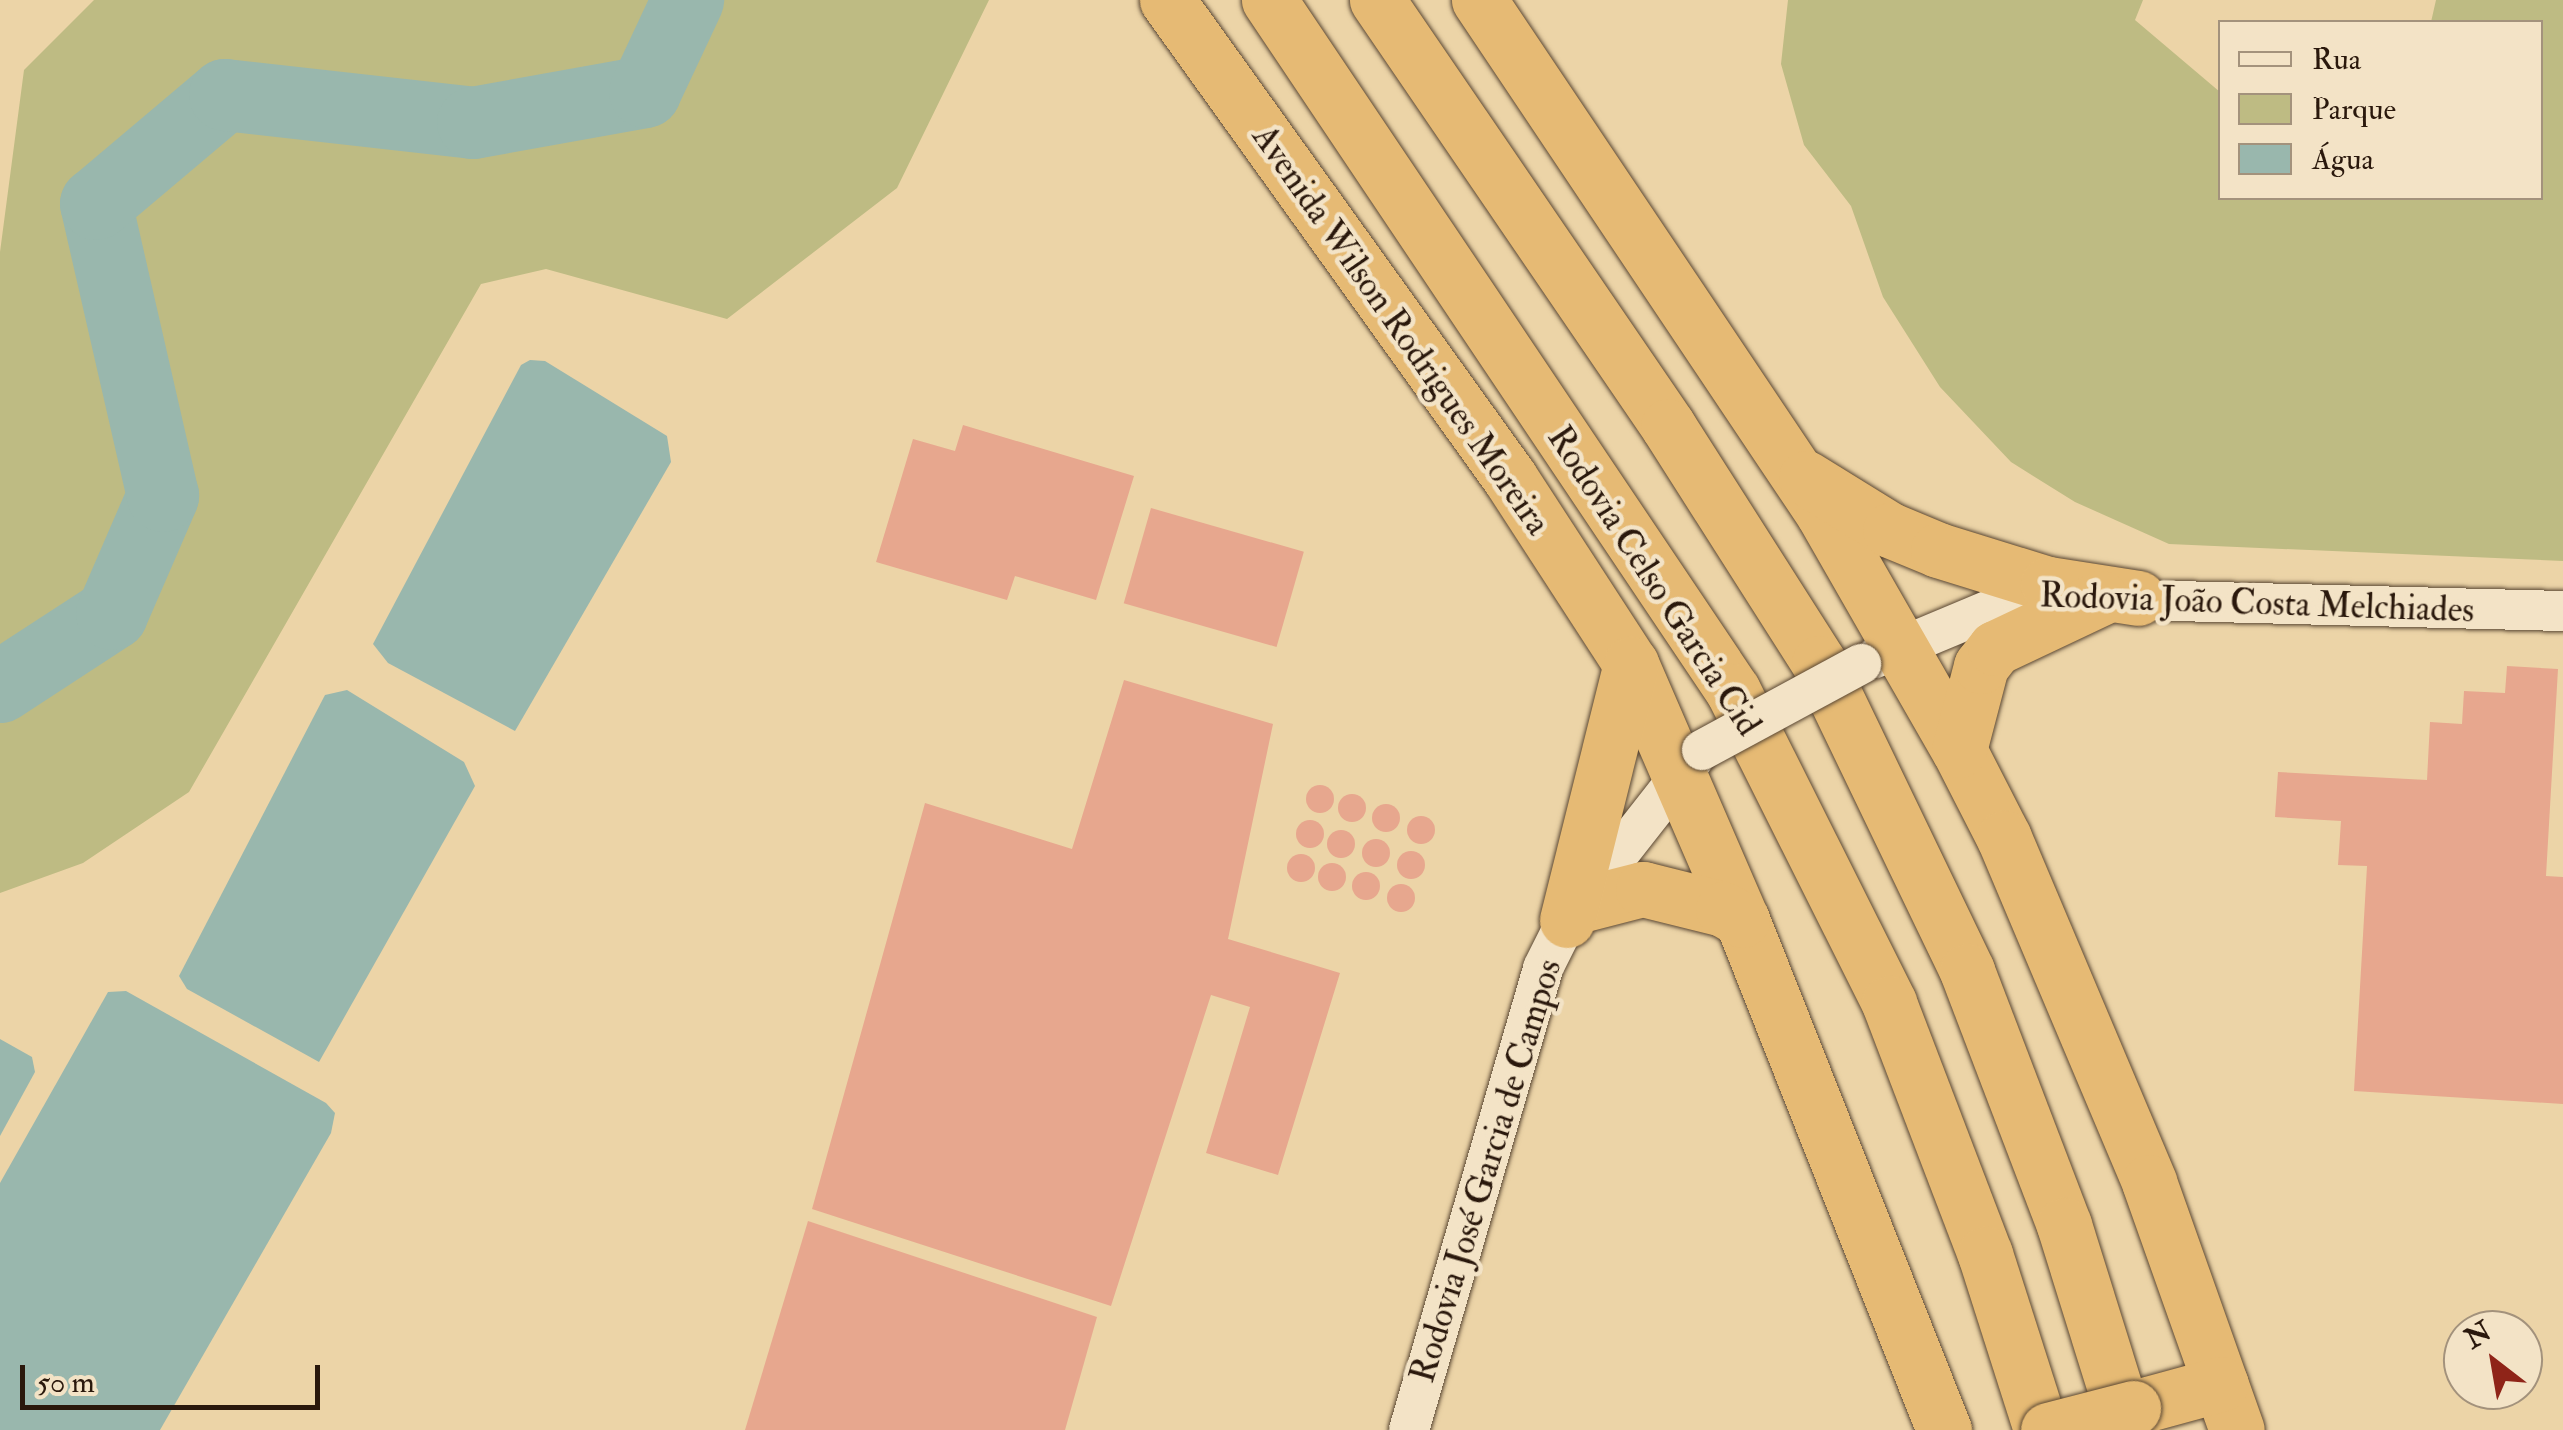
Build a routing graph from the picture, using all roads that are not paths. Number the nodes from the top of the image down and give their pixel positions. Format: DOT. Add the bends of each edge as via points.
graph roads {
  1 [pos="1167,0"];
  2 [pos="1269,0"];
  3 [pos="1377,0"];
  4 [pos="1479,0"];
  5 [pos="1791,468"];
  6 [pos="2119,598"];
  7 [pos="2563,611"];
  8 [pos="1882,655"];
  9 [pos="1630,664"];
  10 [pos="1959,750"];
  11 [pos="1691,761"];
  12 [pos="1574,912"];
  13 [pos="1742,920"];
  14 [pos="2229,1407"];
  15 [pos="2131,1419"];
  16 [pos="1409,1430"];
  17 [pos="1944,1430"];
  18 [pos="2044,1430"];
  1 -- 9 [label="highway, Avenida Wilson Rodrigues Moreira" via="1510,478"];
  2 -- 18 [label="highway, Rodovia Celso Garcia Cid" via="1733,690 1889,1003"];
  3 -- 15 [label="highway" via="1668,426 1819,663 1966,971"];
  4 -- 5 [label="highway"];
  5 -- 6 [label="highway" via="1890,530 1938,550"];
  5 -- 8 [label="highway"];
  6 -- 7 [label="street, Rodovia João Costa Melchiades"];
  6 -- 8 [label="street, Rodovia João Costa Melchiades" via="2021,596"];
  6 -- 10 [label="highway" via="1995,648 1981,666"];
  8 -- 10 [label="highway"];
  8 -- 11 [label="street, Rodovia João Costa Melchiades, bridge"];
  9 -- 11 [label="highway, Rodovia Celso Garcia Cid"];
  9 -- 12 [label="highway"];
  10 -- 14 [label="highway" via="2004,838 2149,1182"];
  11 -- 12 [label="street, Rodovia José Garcia de Campos"];
  11 -- 13 [label="highway, Rodovia Celso Garcia Cid"];
  12 -- 13 [label="highway" via="1643,889 1723,908"];
  12 -- 16 [label="street, Rodovia José Garcia de Campos" via="1543,968"];
  13 -- 17 [label="highway, Rodovia Celso Garcia Cid"];
  14 -- 15 [label="highway"];
  15 -- 18 [label="highway, bridge"];
}
